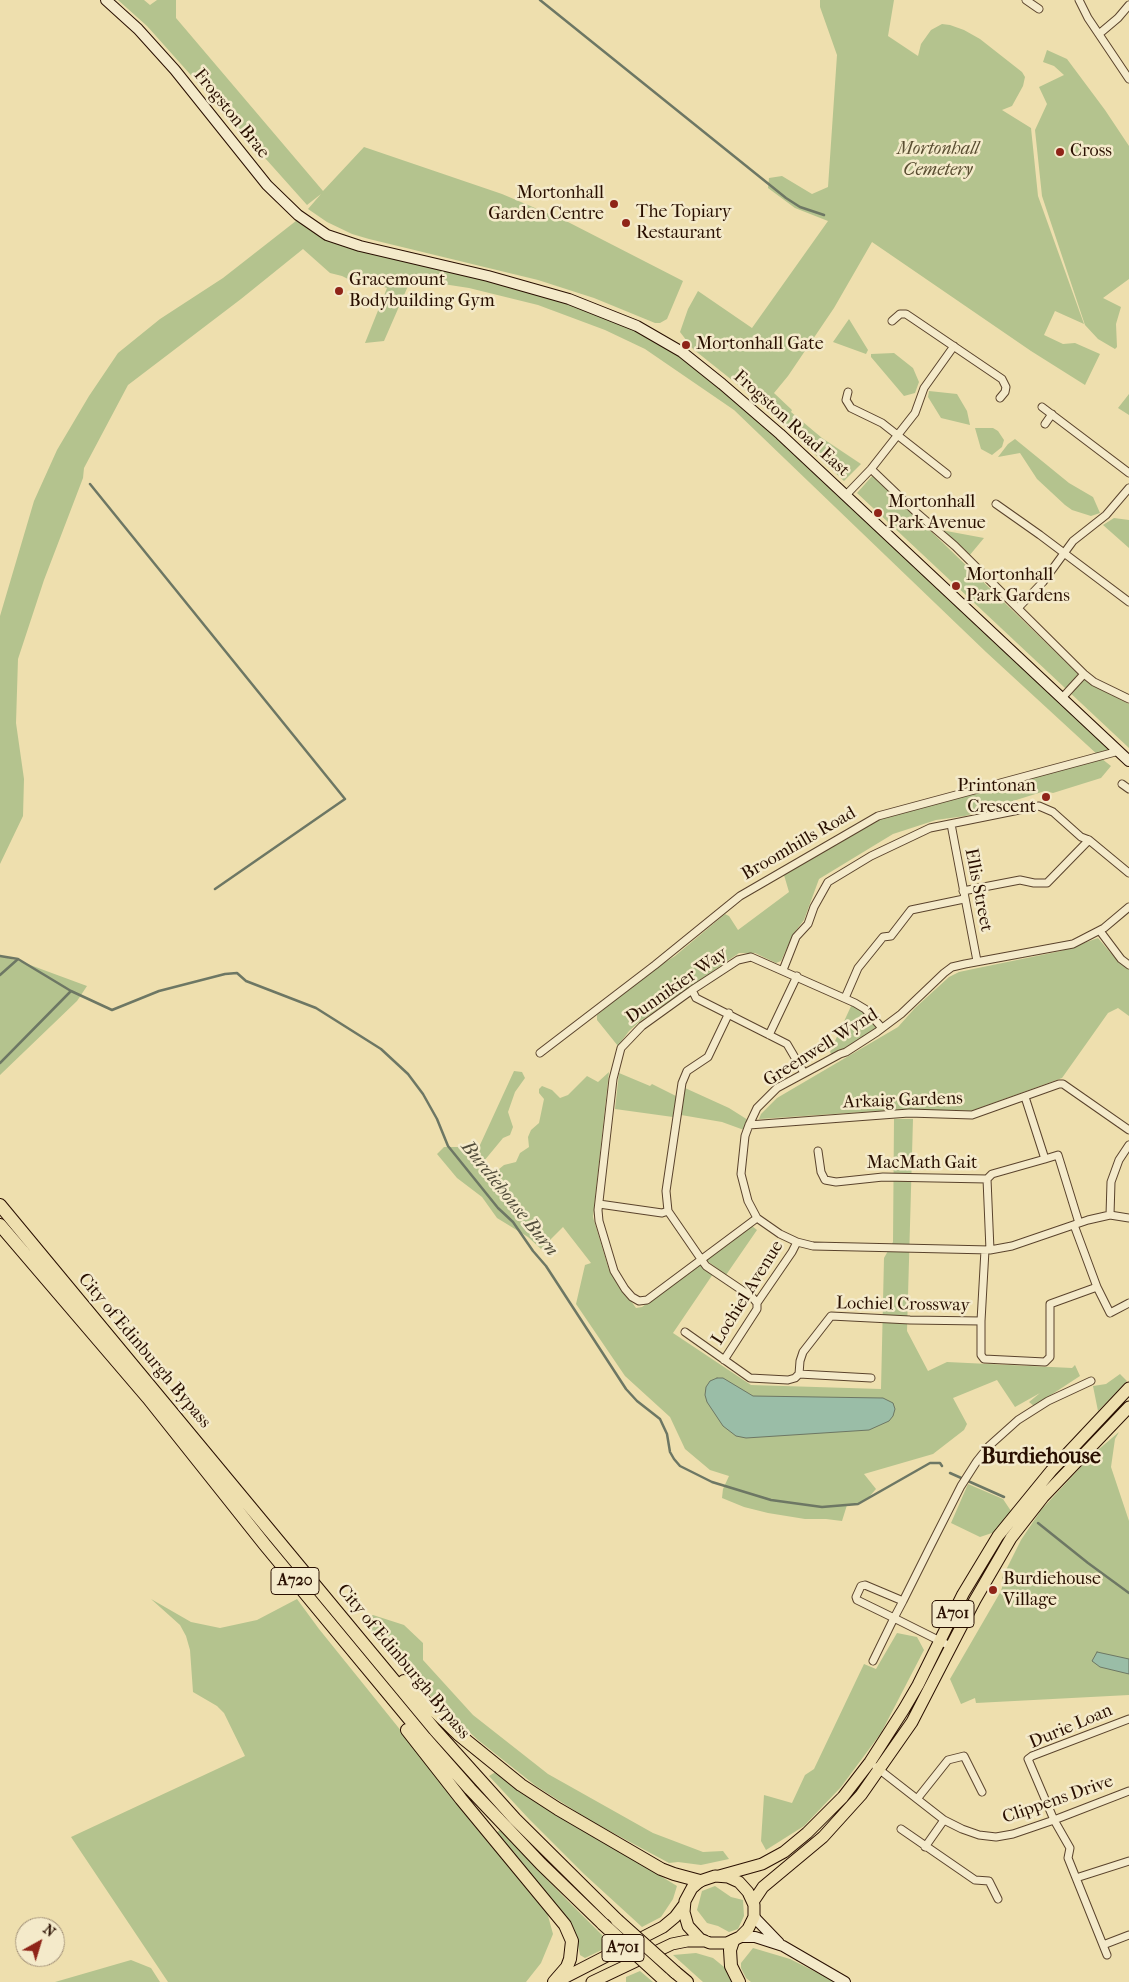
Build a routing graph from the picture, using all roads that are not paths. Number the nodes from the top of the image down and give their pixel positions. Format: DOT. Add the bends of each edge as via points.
graph roads {
  1 [pos="106,0"];
  2 [pos="1026,0"];
  3 [pos="1079,0"];
  4 [pos="1129,5"];
  5 [pos="1039,9"];
  6 [pos="1099,34"];
  7 [pos="1129,79"];
  8 [pos="302,218"];
  9 [pos="892,321"];
  10 [pos="954,346"];
  11 [pos="848,392"];
  12 [pos="1000,398"];
  13 [pos="1042,407"];
  14 [pos="1052,414"];
  15 [pos="1044,424"];
  16 [pos="898,436"];
  17 [pos="871,469"];
  18 [pos="1129,473"];
  19 [pos="948,474"];
  20 [pos="1129,488"];
  21 [pos="846,495"];
  22 [pos="996,504"];
  23 [pos="1063,552"];
  24 [pos="1129,602"];
  25 [pos="1018,608"];
  26 [pos="1084,674"];
  27 [pos="1062,698"];
  28 [pos="1129,699"];
  29 [pos="1118,751"];
  30 [pos="1129,760"];
  31 [pos="1122,784"];
  32 [pos="1129,789"];
  33 [pos="951,824"];
  34 [pos="1089,840"];
  35 [pos="1129,873"];
  36 [pos="963,895"];
  37 [pos="1129,907"];
  38 [pos="1100,931"];
  39 [pos="977,961"];
  40 [pos="1129,965"];
  41 [pos="782,970"];
  42 [pos="797,976"];
  43 [pos="692,990"];
  44 [pos="845,998"];
  45 [pos="729,1013"];
  46 [pos="882,1028"];
  47 [pos="769,1035"];
  48 [pos="540,1052"];
  49 [pos="804,1074"];
  50 [pos="1025,1097"];
  51 [pos="749,1125"];
  52 [pos="1129,1130"];
  53 [pos="1129,1145"];
  54 [pos="818,1150"];
  55 [pos="1045,1159"];
  56 [pos="987,1179"];
  57 [pos="599,1204"];
  58 [pos="0,1206"];
  59 [pos="668,1211"];
  60 [pos="1110,1216"];
  61 [pos="757,1218"];
  62 [pos="1129,1218"];
  63 [pos="1076,1224"];
  64 [pos="0,1225"];
  65 [pos="797,1242"];
  66 [pos="988,1250"];
  67 [pos="701,1259"];
  68 [pos="1097,1287"];
  69 [pos="756,1303"];
  70 [pos="1129,1303"];
  71 [pos="981,1321"];
  72 [pos="685,1332"];
  73 [pos="724,1360"];
  74 [pos="799,1374"];
  75 [pos="871,1378"];
  76 [pos="1092,1381"];
  77 [pos="1128,1391"];
  78 [pos="1129,1407"];
  79 [pos="265,1545"];
  80 [pos="303,1570"];
  81 [pos="903,1601"];
  82 [pos="894,1618"];
  83 [pos="940,1641"];
  84 [pos="952,1647"];
  85 [pos="873,1661"];
  86 [pos="1129,1719"];
  87 [pos="870,1762"];
  88 [pos="880,1770"];
  89 [pos="1129,1790"];
  90 [pos="982,1792"];
  91 [pos="917,1799"];
  92 [pos="944,1820"];
  93 [pos="1054,1820"];
  94 [pos="901,1829"];
  95 [pos="925,1847"];
  96 [pos="1129,1861"];
  97 [pos="719,1876"];
  98 [pos="1076,1878"];
  99 [pos="700,1880"];
  100 [pos="998,1899"];
  101 [pos="753,1902"];
  102 [pos="684,1906"];
  103 [pos="754,1917"];
  104 [pos="1129,1935"];
  105 [pos="736,1939"];
  106 [pos="705,1941"];
  107 [pos="783,1946"];
  108 [pos="1103,1946"];
  109 [pos="1107,1955"];
  110 [pos="664,1980"];
  111 [pos="555,1982"];
  112 [pos="592,1982"];
  113 [pos="686,1982"];
  114 [pos="739,1982"];
  115 [pos="845,1982"];
  1 -- 8 [label="main road, Frogston Brae" via="138,28 267,185"];
  2 -- 5 [label="street"];
  3 -- 6 [label="street"];
  4 -- 6 [label="street"];
  6 -- 7 [label="street"];
  8 -- 21 [label="main road, Frogston Road East" via="340,240 550,293 637,326 682,352 722,384"];
  9 -- 10 [label="street" via="896,316 906,314"];
  10 -- 12 [label="street" via="1005,382 1005,392"];
  10 -- 16 [label="street" via="924,388 915,413"];
  11 -- 16 [label="street" via="846,400 851,408"];
  13 -- 14 [label="street"];
  14 -- 15 [label="street"];
  14 -- 18 [label="street"];
  16 -- 17 [label="street"];
  16 -- 19 [label="street"];
  17 -- 21 [label="street"];
  17 -- 25 [label="street"];
  20 -- 23 [label="street" via="1106,515"];
  21 -- 27 [label="main road, Frogston Road East"];
  22 -- 23 [label="street"];
  23 -- 24 [label="street"];
  23 -- 25 [label="street"];
  25 -- 26 [label="street"];
  26 -- 27 [label="street"];
  26 -- 28 [label="street"];
  27 -- 29 [label="main road, Frogston Road East"];
  29 -- 30 [label="main road, Frogston Road East"];
  29 -- 48 [label="street, Broomhills Road" via="878,816 740,896"];
  31 -- 32 [label="street"];
  33 -- 34 [label="street" via="1039,806 1053,812 1081,837"];
  33 -- 36 [label="street, Ellis Street"];
  33 -- 41 [label="street" via="930,828 910,837 828,882"];
  34 -- 35 [label="street"];
  34 -- 36 [label="street" via="1047,882 1020,880"];
  36 -- 39 [label="street, Ellis Street"];
  36 -- 44 [label="street" via="911,910 891,936 883,937 858,968"];
  37 -- 38 [label="street, Greenwell Wynd"];
  38 -- 39 [label="street, Greenwell Wynd" via="1061,948"];
  38 -- 40 [label="street" via="1120,959"];
  39 -- 46 [label="street, Greenwell Wynd" via="952,967"];
  41 -- 42 [label="street, Dunnikier Way"];
  41 -- 43 [label="street, Dunnikier Way" via="760,959 744,958"];
  42 -- 44 [label="street, Dunnikier Way"];
  42 -- 47 [label="street"];
  43 -- 45 [label="street" via="696,998"];
  43 -- 57 [label="street, Dunnikier Way" via="642,1026 621,1048 614,1074"];
  44 -- 46 [label="street, Dunnikier Way" via="865,1009"];
  45 -- 47 [label="street"];
  45 -- 59 [label="street" via="708,1057 687,1071 682,1083 666,1191"];
  46 -- 49 [label="street, Greenwell Wynd"];
  47 -- 49 [label="street" via="787,1044"];
  49 -- 51 [label="street, Greenwell Wynd" via="778,1088 757,1108"];
  50 -- 51 [label="street, Arkaig Gardens" via="972,1115 909,1113"];
  50 -- 52 [label="street, Arkaig Gardens" via="1063,1084"];
  50 -- 55 [label="street"];
  51 -- 61 [label="street, Greenwell Wynd" via="741,1174 748,1201"];
  53 -- 60 [label="street" via="1112,1176"];
  54 -- 56 [label="street, MacMath Gait" via="825,1180 836,1182 892,1176"];
  55 -- 56 [label="street, MacMath Gait" via="992,1174"];
  55 -- 63 [label="street" via="1058,1155"];
  56 -- 66 [label="street"];
  57 -- 59 [label="street" via="662,1213"];
  57 -- 67 [label="street, Dunnikier Way" via="599,1221 614,1271 628,1293 639,1301 647,1300"];
  58 -- 80 [label="highway, City of Edinburgh Bypass / A720"];
  59 -- 67 [label="street"];
  60 -- 62 [label="street"];
  60 -- 63 [label="street"];
  61 -- 65 [label="street"];
  61 -- 67 [label="street"];
  63 -- 66 [label="street" via="1012,1246"];
  63 -- 68 [label="street"];
  64 -- 79 [label="highway, City of Edinburgh Bypass / A720" via="148,1398"];
  65 -- 66 [label="street" via="813,1246"];
  65 -- 69 [label="street, Lochiel Avenue"];
  66 -- 71 [label="street"];
  67 -- 69 [label="street"];
  68 -- 70 [label="street" via="1110,1313"];
  68 -- 71 [label="street" via="1050,1304 1050,1357 1045,1362 984,1359 981,1355"];
  69 -- 73 [label="street, Lochiel Avenue" via="757,1309"];
  71 -- 74 [label="street, Lochiel Crossway" via="831,1316 803,1352"];
  72 -- 73 [label="street"];
  73 -- 74 [label="street" via="750,1378 788,1380"];
  74 -- 75 [label="street"];
  76 -- 81 [label="street" via="1048,1401 1018,1420 989,1446 961,1486"];
  77 -- 83 [label="main road, A701" via="1050,1470 998,1536 963,1594"];
  78 -- 84 [label="main road, A701" via="1058,1479 1025,1519 997,1561"];
  79 -- 110 [label="highway, City of Edinburgh Bypass / A720, bridge" via="470,1789 541,1864"];
  79 -- 111 [label="highway" via="461,1799 566,1925 572,1941 570,1959"];
  80 -- 99 [label="highway" via="410,1687 501,1771 545,1802 662,1869"];
  80 -- 113 [label="highway, City of Edinburgh Bypass / A720, bridge" via="483,1783 617,1920"];
  81 -- 82 [label="street"];
  81 -- 82 [label="street" via="866,1585 861,1586 857,1600"];
  82 -- 83 [label="street"];
  82 -- 85 [label="street"];
  83 -- 84 [label="street"];
  83 -- 87 [label="main road, A701" via="918,1685"];
  84 -- 88 [label="main road, A701" via="912,1722"];
  86 -- 93 [label="street, Durie Loan" via="1029,1757 1028,1762"];
  87 -- 88 [label="street, Clippens Drive"];
  87 -- 97 [label="main road, A701" via="820,1821 784,1852 751,1868"];
  88 -- 91 [label="street, Clippens Drive"];
  88 -- 101 [label="main road, A701" via="839,1821 764,1887"];
  89 -- 93 [label="street, Clippens Drive"];
  90 -- 91 [label="street" via="964,1756 948,1760"];
  91 -- 92 [label="street, Clippens Drive"];
  92 -- 93 [label="street, Clippens Drive" via="979,1835 996,1837"];
  92 -- 95 [label="street"];
  93 -- 98 [label="street" via="1070,1848 1068,1858"];
  94 -- 95 [label="street"];
  95 -- 100 [label="street" via="975,1880 989,1881"];
  96 -- 98 [label="street"];
  97 -- 99 [label="main road, A701"];
  97 -- 101 [label="main road" via="739,1882"];
  98 -- 108 [label="street"];
  99 -- 102 [label="main road, A701" via="692,1888"];
  101 -- 103 [label="main road"];
  102 -- 106 [label="main road" via="688,1926"];
  102 -- 111 [label="main road, A701" via="654,1933"];
  103 -- 105 [label="main road" via="748,1929"];
  103 -- 107 [label="main road"];
  104 -- 108 [label="street"];
  105 -- 106 [label="main road, A701" via="717,1944"];
  105 -- 107 [label="main road" via="755,1937"];
  105 -- 114 [label="highway" via="730,1950 731,1966"];
  106 -- 112 [label="main road, A701" via="672,1944"];
  107 -- 115 [label="main road"];
  108 -- 109 [label="street"];
}
